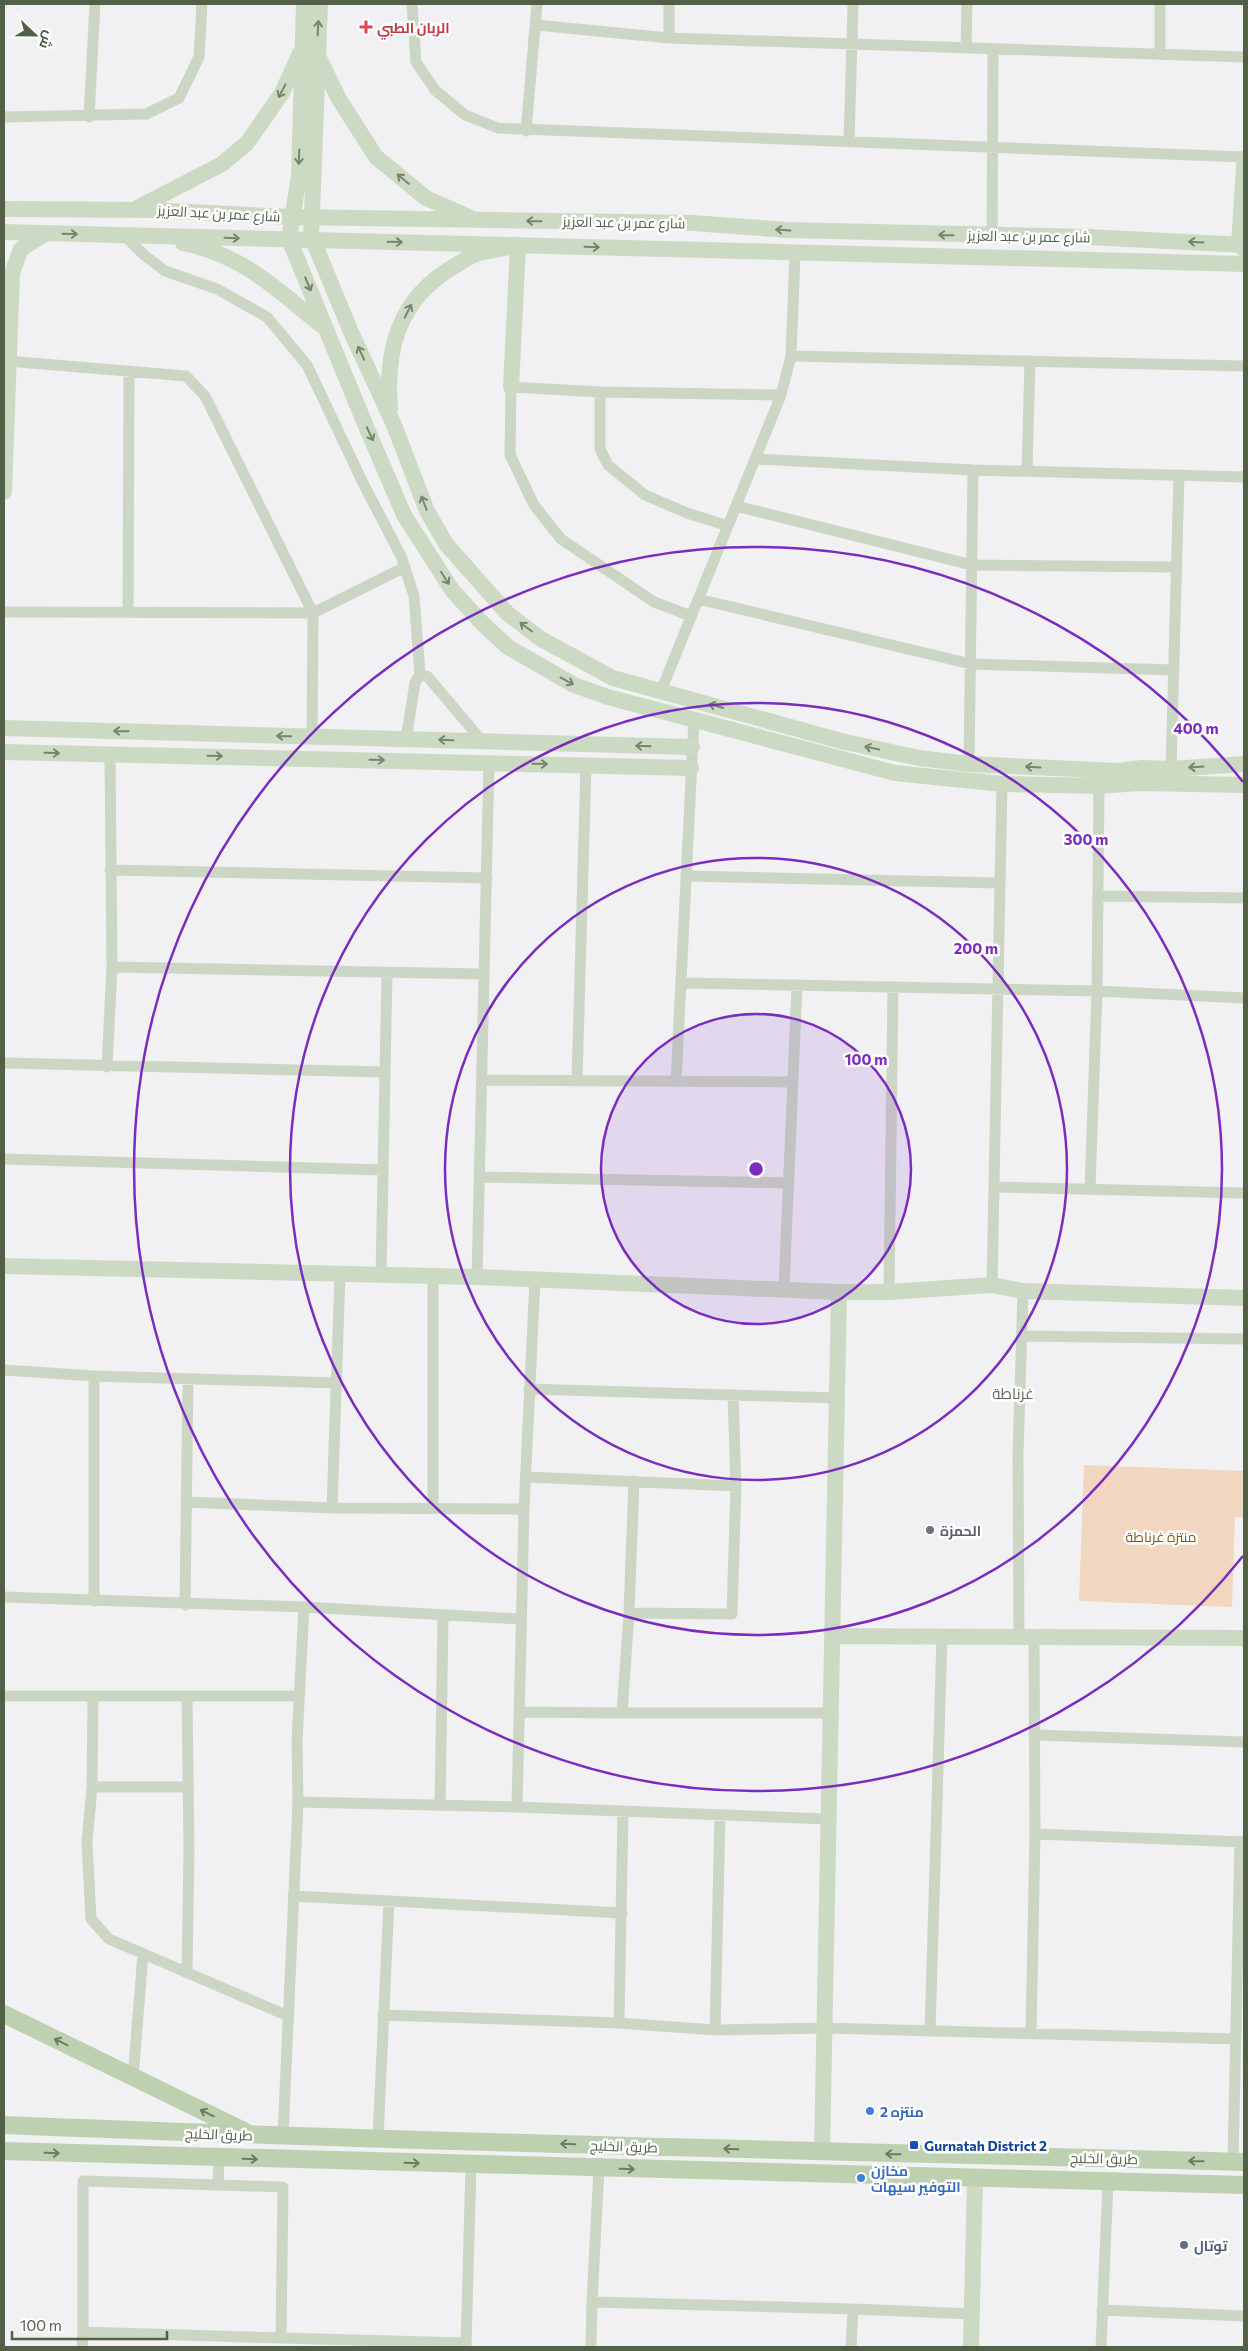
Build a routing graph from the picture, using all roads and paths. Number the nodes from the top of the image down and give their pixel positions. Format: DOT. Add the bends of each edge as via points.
graph roads {
  1 [pos="95,4"];
  2 [pos="202,4"];
  3 [pos="304,4"];
  4 [pos="320,4"];
  5 [pos="412,4"];
  6 [pos="537,4"];
  7 [pos="669,4"];
  8 [pos="853,4"];
  9 [pos="967,4"];
  10 [pos="1160,4"];
  11 [pos="536,25"];
  12 [pos="668,38"];
  13 [pos="852,44"];
  14 [pos="966,48"];
  15 [pos="993,49"];
  16 [pos="310,50"];
  17 [pos="1160,54"];
  18 [pos="1244,57"];
  19 [pos="4,117"];
  20 [pos="89,117"];
  21 [pos="526,131"];
  22 [pos="849,143"];
  23 [pos="992,148"];
  24 [pos="1244,157"];
  25 [pos="1244,166"];
  26 [pos="4,209"];
  27 [pos="134,210"];
  28 [pos="310,216"];
  29 [pos="291,217"];
  30 [pos="475,220"];
  31 [pos="4,232"];
  32 [pos="46,233"];
  33 [pos="124,235"];
  34 [pos="149,236"];
  35 [pos="992,236"];
  36 [pos="289,239"];
  37 [pos="311,240"];
  38 [pos="518,245"];
  39 [pos="1243,246"];
  40 [pos="795,253"];
  41 [pos="1244,264"];
  42 [pos="8,271"];
  43 [pos="327,329"];
  44 [pos="791,356"];
  45 [pos="7,361"];
  46 [pos="1030,361"];
  47 [pos="1244,366"];
  48 [pos="129,372"];
  49 [pos="511,387"];
  50 [pos="600,392"];
  51 [pos="781,395"];
  52 [pos="394,425"];
  53 [pos="755,460"];
  54 [pos="973,470"];
  55 [pos="1027,471"];
  56 [pos="1179,475"];
  57 [pos="1244,477"];
  58 [pos="4,492"];
  59 [pos="736,506"];
  60 [pos="728,526"];
  61 [pos="972,565"];
  62 [pos="405,567"];
  63 [pos="1176,567"];
  64 [pos="698,599"];
  65 [pos="4,612"];
  66 [pos="128,612"];
  67 [pos="313,613"];
  68 [pos="691,616"];
  69 [pos="971,664"];
  70 [pos="1174,670"];
  71 [pos="420,674"];
  72 [pos="661,691"];
  73 [pos="694,719"];
  74 [pos="4,728"];
  75 [pos="312,736"];
  76 [pos="406,739"];
  77 [pos="482,741"];
  78 [pos="692,747"];
  79 [pos="4,752"];
  80 [pos="110,754"];
  81 [pos="489,762"];
  82 [pos="969,764"];
  83 [pos="1244,764"];
  84 [pos="586,765"];
  85 [pos="691,768"];
  86 [pos="1171,769"];
  87 [pos="1002,784"];
  88 [pos="1244,785"];
  89 [pos="1099,786"];
  90 [pos="110,870"];
  91 [pos="686,876"];
  92 [pos="487,878"];
  93 [pos="1000,883"];
  94 [pos="1098,896"];
  95 [pos="1244,898"];
  96 [pos="112,967"];
  97 [pos="387,972"];
  98 [pos="484,974"];
  99 [pos="681,983"];
  100 [pos="797,985"];
  101 [pos="893,987"];
  102 [pos="998,989"];
  103 [pos="1097,991"];
  104 [pos="1244,998"];
  105 [pos="4,1063"];
  106 [pos="107,1067"];
  107 [pos="385,1072"];
  108 [pos="482,1080"];
  109 [pos="577,1080"];
  110 [pos="676,1082"];
  111 [pos="793,1082"];
  112 [pos="4,1159"];
  113 [pos="383,1170"];
  114 [pos="480,1177"];
  115 [pos="789,1183"];
  116 [pos="994,1187"];
  117 [pos="1090,1189"];
  118 [pos="1244,1193"];
  119 [pos="4,1266"];
  120 [pos="340,1274"];
  121 [pos="381,1274"];
  122 [pos="433,1276"];
  123 [pos="478,1276"];
  124 [pos="535,1279"];
  125 [pos="992,1285"];
  126 [pos="784,1289"];
  127 [pos="1023,1291"];
  128 [pos="838,1292"];
  129 [pos="889,1292"];
  130 [pos="1244,1298"];
  131 [pos="1023,1336"];
  132 [pos="1244,1339"];
  133 [pos="4,1370"];
  134 [pos="94,1376"];
  135 [pos="188,1379"];
  136 [pos="336,1383"];
  137 [pos="530,1389"];
  138 [pos="733,1395"];
  139 [pos="836,1398"];
  140 [pos="526,1477"];
  141 [pos="634,1481"];
  142 [pos="736,1486"];
  143 [pos="186,1502"];
  144 [pos="433,1507"];
  145 [pos="332,1508"];
  146 [pos="524,1508"];
  147 [pos="4,1597"];
  148 [pos="94,1601"];
  149 [pos="185,1605"];
  150 [pos="304,1607"];
  151 [pos="629,1613"];
  152 [pos="443,1616"];
  153 [pos="520,1619"];
  154 [pos="1244,1626"];
  155 [pos="832,1636"];
  156 [pos="1026,1636"];
  157 [pos="942,1637"];
  158 [pos="1244,1638"];
  159 [pos="4,1696"];
  160 [pos="299,1696"];
  161 [pos="93,1697"];
  162 [pos="187,1697"];
  163 [pos="519,1712"];
  164 [pos="622,1713"];
  165 [pos="830,1713"];
  166 [pos="1034,1736"];
  167 [pos="1244,1742"];
  168 [pos="92,1787"];
  169 [pos="188,1787"];
  170 [pos="298,1802"];
  171 [pos="440,1806"];
  172 [pos="517,1807"];
  173 [pos="623,1811"];
  174 [pos="720,1815"];
  175 [pos="828,1819"];
  176 [pos="1035,1834"];
  177 [pos="1242,1841"];
  178 [pos="293,1896"];
  179 [pos="389,1901"];
  180 [pos="622,1913"];
  181 [pos="143,1954"];
  182 [pos="187,1973"];
  183 [pos="4,2014"];
  184 [pos="384,2015"];
  185 [pos="288,2016"];
  186 [pos="619,2023"];
  187 [pos="824,2028"];
  188 [pos="715,2030"];
  189 [pos="930,2031"];
  190 [pos="1031,2034"];
  191 [pos="1236,2039"];
  192 [pos="133,2078"];
  193 [pos="4,2115"];
  194 [pos="4,2125"];
  195 [pos="40,2126"];
  196 [pos="251,2135"];
  197 [pos="283,2136"];
  198 [pos="378,2138"];
  199 [pos="5,2152"];
  200 [pos="822,2152"];
  201 [pos="219,2158"];
  202 [pos="1238,2162"];
  203 [pos="471,2165"];
  204 [pos="600,2168"];
  205 [pos="976,2178"];
  206 [pos="1108,2182"];
  207 [pos="218,2185"];
  208 [pos="1244,2185"];
  209 [pos="592,2302"];
  210 [pos="853,2309"];
  211 [pos="1102,2310"];
  212 [pos="972,2314"];
  213 [pos="1244,2316"];
  214 [pos="83,2332"];
  215 [pos="180,2335"];
  216 [pos="281,2338"];
  217 [pos="341,2344"];
  218 [pos="466,2345"];
  219 [pos="82,2347"];
  220 [pos="180,2347"];
  221 [pos="591,2347"];
  222 [pos="851,2347"];
  223 [pos="971,2347"];
  224 [pos="1101,2347"];
  1 -- 20 [label="street"];
  2 -- 20 [label="street" via="199,57 179,98 146,114"];
  3 -- 16 [label="street"];
  16 -- 4 [label="street, one-way"];
  5 -- 21 [label="street" via="416,62 436,90 465,115 498,128"];
  6 -- 11 [label="street"];
  7 -- 12 [label="street"];
  8 -- 13 [label="street"];
  9 -- 14 [label="street"];
  10 -- 17 [label="street"];
  11 -- 12 [label="street"];
  11 -- 21 [label="street"];
  12 -- 13 [label="street"];
  13 -- 14 [label="street"];
  13 -- 22 [label="street"];
  14 -- 15 [label="street"];
  15 -- 17 [label="street"];
  15 -- 23 [label="street"];
  16 -- 27 [label="street, one-way" via="247,143 222,164"];
  16 -- 28 [label="street"];
  16 -- 29 [label="street, one-way"];
  30 -- 16 [label="street, one-way" via="426,198 376,157"];
  17 -- 18 [label="street"];
  19 -- 20 [label="street"];
  21 -- 22 [label="street"];
  22 -- 23 [label="street"];
  23 -- 24 [label="street"];
  23 -- 35 [label="street"];
  25 -- 39 [label="street"];
  26 -- 27 [label="street, شارع عمر بن عبد العزيز"];
  27 -- 29 [label="street, شارع عمر بن عبد العزيز"];
  28 -- 29 [label="street, شارع عمر بن عبد العزيز"];
  28 -- 30 [label="street, شارع عمر بن عبد العزيز"];
  28 -- 37 [label="street"];
  29 -- 36 [label="street"];
  35 -- 30 [label="street, شارع عمر بن عبد العزيز, one-way" via="787,230 693,223"];
  31 -- 32 [label="street, شارع عمر بن عبد العزيز"];
  32 -- 33 [label="street, شارع عمر بن عبد العزيز, one-way"];
  32 -- 42 [label="street" via="21,249"];
  33 -- 34 [label="street, شارع عمر بن عبد العزيز"];
  33 -- 62 [label="street" via="165,271 217,289 267,317 307,365"];
  34 -- 36 [label="street, شارع عمر بن عبد العزيز, one-way"];
  34 -- 43 [label="street" via="196,245 230,258 264,277"];
  39 -- 35 [label="street, شارع عمر بن عبد العزيز, one-way" via="1089,237"];
  36 -- 37 [label="street, شارع عمر بن عبد العزيز"];
  36 -- 43 [label="street, one-way"];
  37 -- 38 [label="street, شارع عمر بن عبد العزيز, one-way"];
  52 -- 37 [label="street, one-way"];
  38 -- 40 [label="street, شارع عمر بن عبد العزيز, one-way"];
  38 -- 49 [label="street"];
  52 -- 38 [label="street, one-way" via="388,379 394,344 409,306 440,275 473,256"];
  40 -- 41 [label="street, شارع عمر بن عبد العزيز"];
  40 -- 44 [label="street"];
  42 -- 45 [label="street"];
  43 -- 73 [label="street, one-way" via="404,515 452,590 482,623 508,647 574,685"];
  44 -- 46 [label="street"];
  44 -- 51 [label="street"];
  45 -- 48 [label="street"];
  45 -- 58 [label="street"];
  46 -- 47 [label="street"];
  46 -- 55 [label="street"];
  48 -- 66 [label="street"];
  48 -- 67 [label="street" via="186,376 205,396"];
  49 -- 50 [label="street"];
  49 -- 68 [label="street" via="510,454 534,505 561,539 654,602"];
  50 -- 51 [label="street"];
  50 -- 60 [label="street" via="600,449 608,465 645,494 687,513"];
  51 -- 53 [label="street"];
  72 -- 52 [label="street, one-way" via="613,678 579,661 541,639 507,613 446,544 427,511"];
  53 -- 54 [label="street"];
  53 -- 59 [label="street"];
  54 -- 55 [label="street"];
  54 -- 61 [label="street"];
  55 -- 56 [label="street"];
  56 -- 57 [label="street"];
  56 -- 63 [label="street"];
  59 -- 60 [label="street"];
  59 -- 61 [label="street"];
  60 -- 64 [label="street"];
  61 -- 63 [label="street"];
  61 -- 69 [label="street"];
  62 -- 67 [label="street"];
  62 -- 71 [label="street" via="414,596"];
  63 -- 70 [label="street"];
  64 -- 68 [label="street"];
  64 -- 69 [label="street"];
  65 -- 66 [label="street"];
  66 -- 67 [label="street"];
  67 -- 75 [label="street"];
  68 -- 72 [label="street"];
  69 -- 70 [label="street"];
  69 -- 82 [label="street"];
  70 -- 86 [label="street"];
  71 -- 76 [label="street" via="415,683"];
  71 -- 77 [label="street" via="428,678"];
  82 -- 72 [label="street, one-way" via="919,758 841,741"];
  73 -- 78 [label="street"];
  73 -- 87 [label="street" via="895,773"];
  75 -- 74 [label="street, one-way"];
  75 -- 76 [label="street"];
  77 -- 76 [label="street, one-way"];
  78 -- 77 [label="street, one-way"];
  78 -- 85 [label="street"];
  79 -- 80 [label="street, one-way"];
  80 -- 81 [label="street, one-way"];
  80 -- 90 [label="street"];
  81 -- 84 [label="street, one-way"];
  81 -- 92 [label="street"];
  86 -- 82 [label="street, one-way" via="1118,771"];
  83 -- 86 [label="street, one-way"];
  84 -- 85 [label="street"];
  84 -- 109 [label="street"];
  85 -- 91 [label="street"];
  87 -- 89 [label="street"];
  87 -- 93 [label="street"];
  88 -- 89 [label="street" via="1139,783"];
  89 -- 94 [label="street"];
  90 -- 92 [label="street"];
  90 -- 96 [label="street"];
  91 -- 93 [label="street"];
  91 -- 99 [label="street"];
  92 -- 98 [label="street"];
  93 -- 102 [label="street"];
  94 -- 95 [label="street"];
  94 -- 103 [label="street"];
  96 -- 97 [label="street"];
  96 -- 106 [label="street"];
  97 -- 98 [label="street"];
  97 -- 107 [label="street"];
  98 -- 108 [label="street"];
  99 -- 100 [label="street"];
  99 -- 110 [label="street"];
  100 -- 101 [label="street"];
  100 -- 111 [label="street"];
  101 -- 102 [label="street"];
  101 -- 129 [label="street"];
  102 -- 103 [label="street"];
  102 -- 116 [label="street"];
  103 -- 104 [label="street"];
  103 -- 117 [label="street"];
  105 -- 106 [label="street"];
  106 -- 107 [label="street"];
  107 -- 113 [label="street"];
  108 -- 109 [label="street"];
  108 -- 114 [label="street"];
  109 -- 110 [label="street"];
  110 -- 111 [label="street"];
  111 -- 115 [label="street"];
  112 -- 113 [label="street"];
  113 -- 121 [label="street"];
  114 -- 115 [label="street"];
  114 -- 123 [label="street"];
  115 -- 126 [label="street"];
  116 -- 117 [label="street"];
  116 -- 125 [label="street"];
  117 -- 118 [label="street"];
  119 -- 120 [label="street"];
  120 -- 121 [label="street"];
  120 -- 136 [label="street"];
  121 -- 122 [label="street"];
  122 -- 123 [label="street"];
  122 -- 144 [label="street"];
  123 -- 124 [label="street"];
  124 -- 126 [label="street"];
  124 -- 137 [label="street"];
  125 -- 127 [label="street"];
  125 -- 129 [label="street"];
  126 -- 128 [label="street"];
  127 -- 130 [label="street"];
  127 -- 131 [label="street"];
  128 -- 129 [label="street"];
  128 -- 139 [label="street"];
  131 -- 132 [label="street"];
  131 -- 156 [label="street" via="1018,1454"];
  133 -- 134 [label="street"];
  134 -- 135 [label="street"];
  134 -- 148 [label="street"];
  135 -- 136 [label="street"];
  135 -- 143 [label="street"];
  136 -- 145 [label="street"];
  137 -- 138 [label="street"];
  137 -- 140 [label="street"];
  138 -- 139 [label="street"];
  138 -- 142 [label="street"];
  139 -- 155 [label="street"];
  140 -- 141 [label="street"];
  140 -- 146 [label="street"];
  141 -- 142 [label="street"];
  141 -- 151 [label="street"];
  142 -- 151 [label="street" via="732,1614"];
  143 -- 145 [label="street"];
  143 -- 149 [label="street"];
  144 -- 145 [label="street"];
  144 -- 146 [label="street"];
  146 -- 153 [label="street"];
  147 -- 148 [label="street"];
  148 -- 149 [label="street"];
  149 -- 150 [label="street"];
  150 -- 152 [label="street"];
  150 -- 160 [label="street"];
  151 -- 164 [label="street"];
  152 -- 153 [label="street"];
  152 -- 171 [label="street"];
  153 -- 163 [label="street"];
  154 -- 158 [label="street"];
  155 -- 157 [label="street"];
  155 -- 165 [label="street"];
  156 -- 157 [label="street"];
  156 -- 158 [label="street"];
  156 -- 166 [label="street"];
  157 -- 189 [label="street"];
  159 -- 161 [label="street"];
  160 -- 162 [label="street"];
  160 -- 170 [label="street"];
  161 -- 162 [label="street"];
  161 -- 168 [label="street"];
  162 -- 169 [label="street"];
  163 -- 164 [label="street"];
  163 -- 172 [label="street"];
  164 -- 165 [label="street"];
  165 -- 175 [label="street"];
  166 -- 167 [label="street"];
  166 -- 176 [label="street"];
  168 -- 169 [label="street"];
  168 -- 181 [label="street" via="87,1842 91,1918 109,1940"];
  169 -- 182 [label="street"];
  170 -- 171 [label="street"];
  170 -- 178 [label="street"];
  171 -- 172 [label="street"];
  172 -- 173 [label="street"];
  173 -- 174 [label="street"];
  173 -- 180 [label="street"];
  174 -- 175 [label="street"];
  174 -- 188 [label="street"];
  175 -- 187 [label="street"];
  176 -- 177 [label="street"];
  176 -- 190 [label="street"];
  177 -- 191 [label="street"];
  178 -- 179 [label="street"];
  178 -- 185 [label="street"];
  179 -- 180 [label="street"];
  179 -- 184 [label="street"];
  180 -- 186 [label="street"];
  181 -- 182 [label="street"];
  181 -- 192 [label="street"];
  182 -- 185 [label="street"];
  192 -- 183 [label="main road, one-way"];
  184 -- 186 [label="street"];
  184 -- 198 [label="street"];
  185 -- 197 [label="street"];
  186 -- 188 [label="street"];
  187 -- 188 [label="street"];
  187 -- 189 [label="street"];
  187 -- 200 [label="street"];
  189 -- 190 [label="street"];
  190 -- 191 [label="street"];
  191 -- 202 [label="street"];
  196 -- 192 [label="main road, one-way"];
  193 -- 195 [label="main road"];
  194 -- 195 [label="main road, طريق الخليج"];
  195 -- 196 [label="main road, طريق الخليج"];
  196 -- 197 [label="main road, طريق الخليج"];
  197 -- 198 [label="main road, طريق الخليج"];
  200 -- 198 [label="main road, طريق الخليج, one-way"];
  199 -- 201 [label="main road, طريق الخليج, one-way"];
  202 -- 200 [label="main road, طريق الخليج, one-way"];
  201 -- 203 [label="main road, طريق الخليج, one-way"];
  201 -- 207 [label="street"];
  203 -- 204 [label="main road, طريق الخليج"];
  203 -- 218 [label="street"];
  204 -- 205 [label="main road, طريق الخليج, one-way"];
  204 -- 209 [label="street"];
  205 -- 206 [label="main road, طريق الخليج"];
  205 -- 212 [label="street"];
  206 -- 208 [label="main road, طريق الخليج"];
  206 -- 211 [label="street"];
  207 -- 214 [label="street" via="83,2181"];
  207 -- 216 [label="street" via="283,2187"];
  209 -- 210 [label="street"];
  209 -- 221 [label="street"];
  210 -- 212 [label="street"];
  210 -- 222 [label="street"];
  211 -- 213 [label="street"];
  211 -- 224 [label="street"];
  212 -- 223 [label="street"];
  214 -- 215 [label="street"];
  214 -- 219 [label="street"];
  215 -- 216 [label="street"];
  215 -- 220 [label="street"];
  216 -- 217 [label="street"];
  217 -- 218 [label="street"];
}
